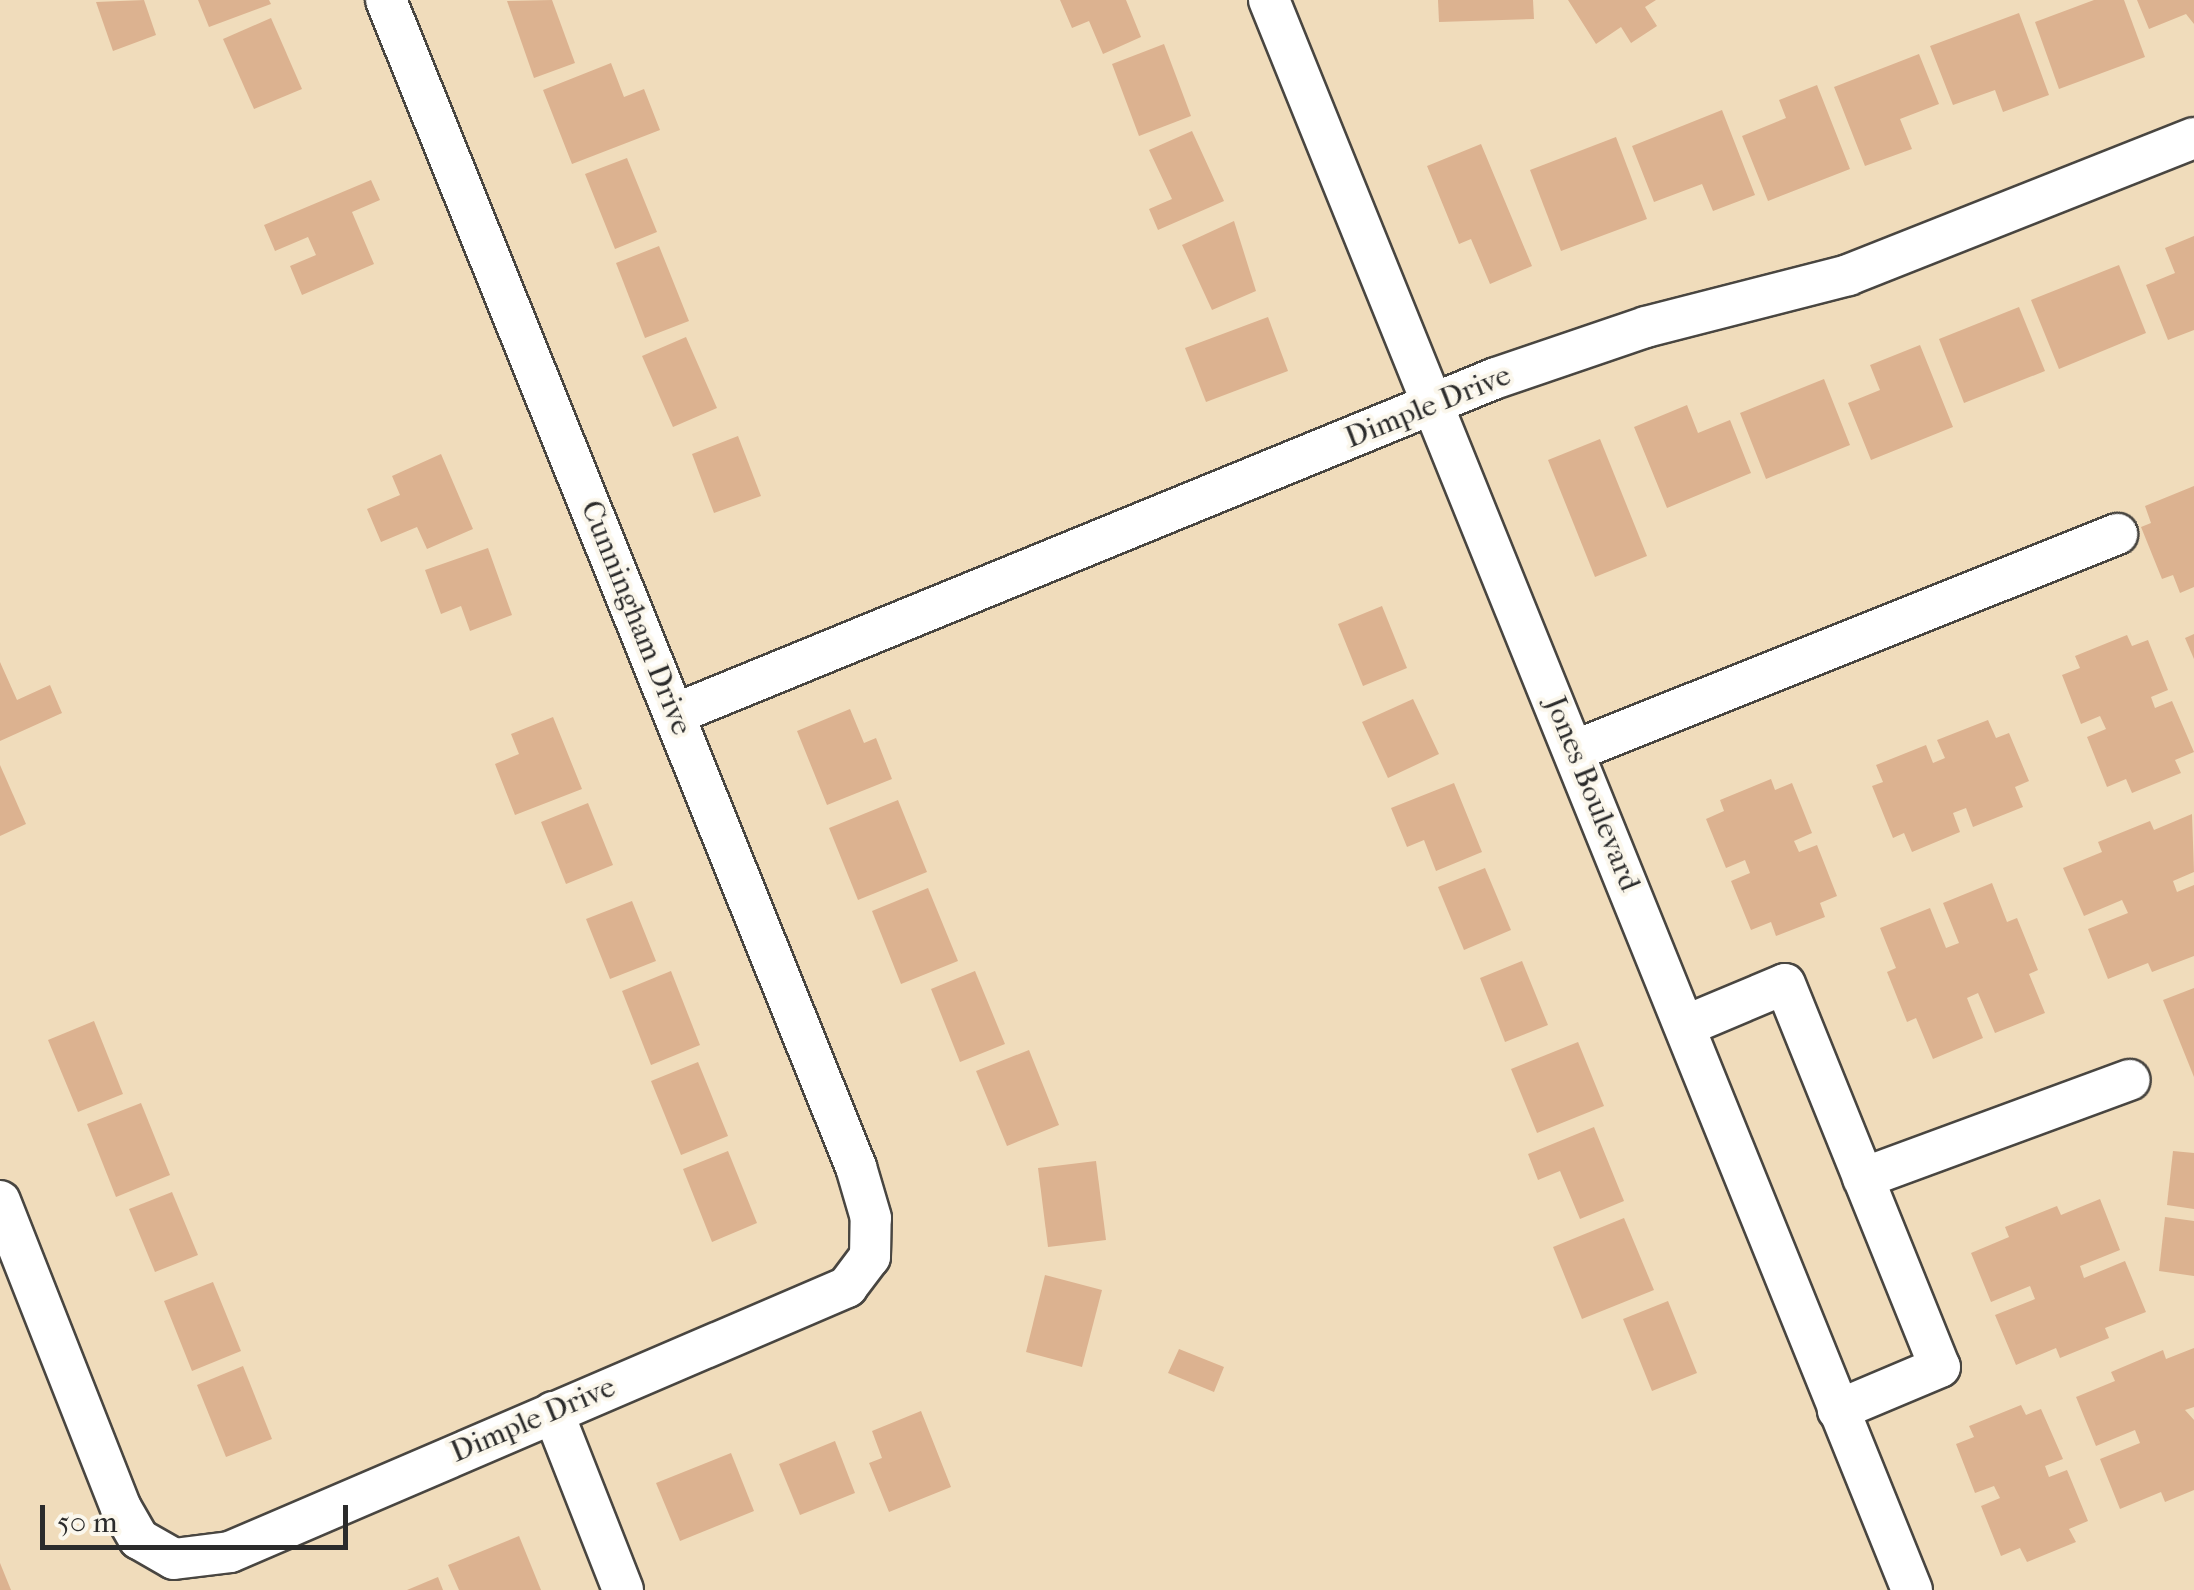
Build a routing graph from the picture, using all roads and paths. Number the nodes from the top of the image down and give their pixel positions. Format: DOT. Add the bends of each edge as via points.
graph roads {
  1 [pos="386,0"];
  2 [pos="1269,0"];
  3 [pos="2194,138"];
  4 [pos="1432,404"];
  5 [pos="2117,534"];
  6 [pos="675,714"];
  7 [pos="1574,751"];
  8 [pos="1686,1026"];
  9 [pos="2130,1080"];
  10 [pos="1864,1178"];
  11 [pos="0,1200"];
  12 [pos="874,1240"];
  13 [pos="1838,1410"];
  14 [pos="552,1412"];
  15 [pos="623,1590"];
  16 [pos="1912,1590"];
  1 -- 6 [label="street, Cunningham Drive"];
  2 -- 4 [label="street, Jones Boulevard"];
  3 -- 4 [label="street, Dimple Drive" via="1848,275 1646,327"];
  4 -- 6 [label="street, Dimple Drive"];
  4 -- 7 [label="street, Jones Boulevard"];
  5 -- 7 [label="street"];
  6 -- 12 [label="street, Cunningham Drive" via="856,1166"];
  7 -- 8 [label="street, Jones Boulevard"];
  8 -- 10 [label="street" via="1785,984"];
  8 -- 13 [label="street, Jones Boulevard"];
  9 -- 10 [label="street"];
  10 -- 13 [label="street" via="1940,1367"];
  11 -- 14 [label="street, Dimple Drive" via="121,1508 140,1539 165,1557 230,1552"];
  12 -- 14 [label="street, Dimple Drive" via="847,1287"];
  13 -- 16 [label="street, Jones Boulevard"];
  14 -- 15 [label="street"];
}
